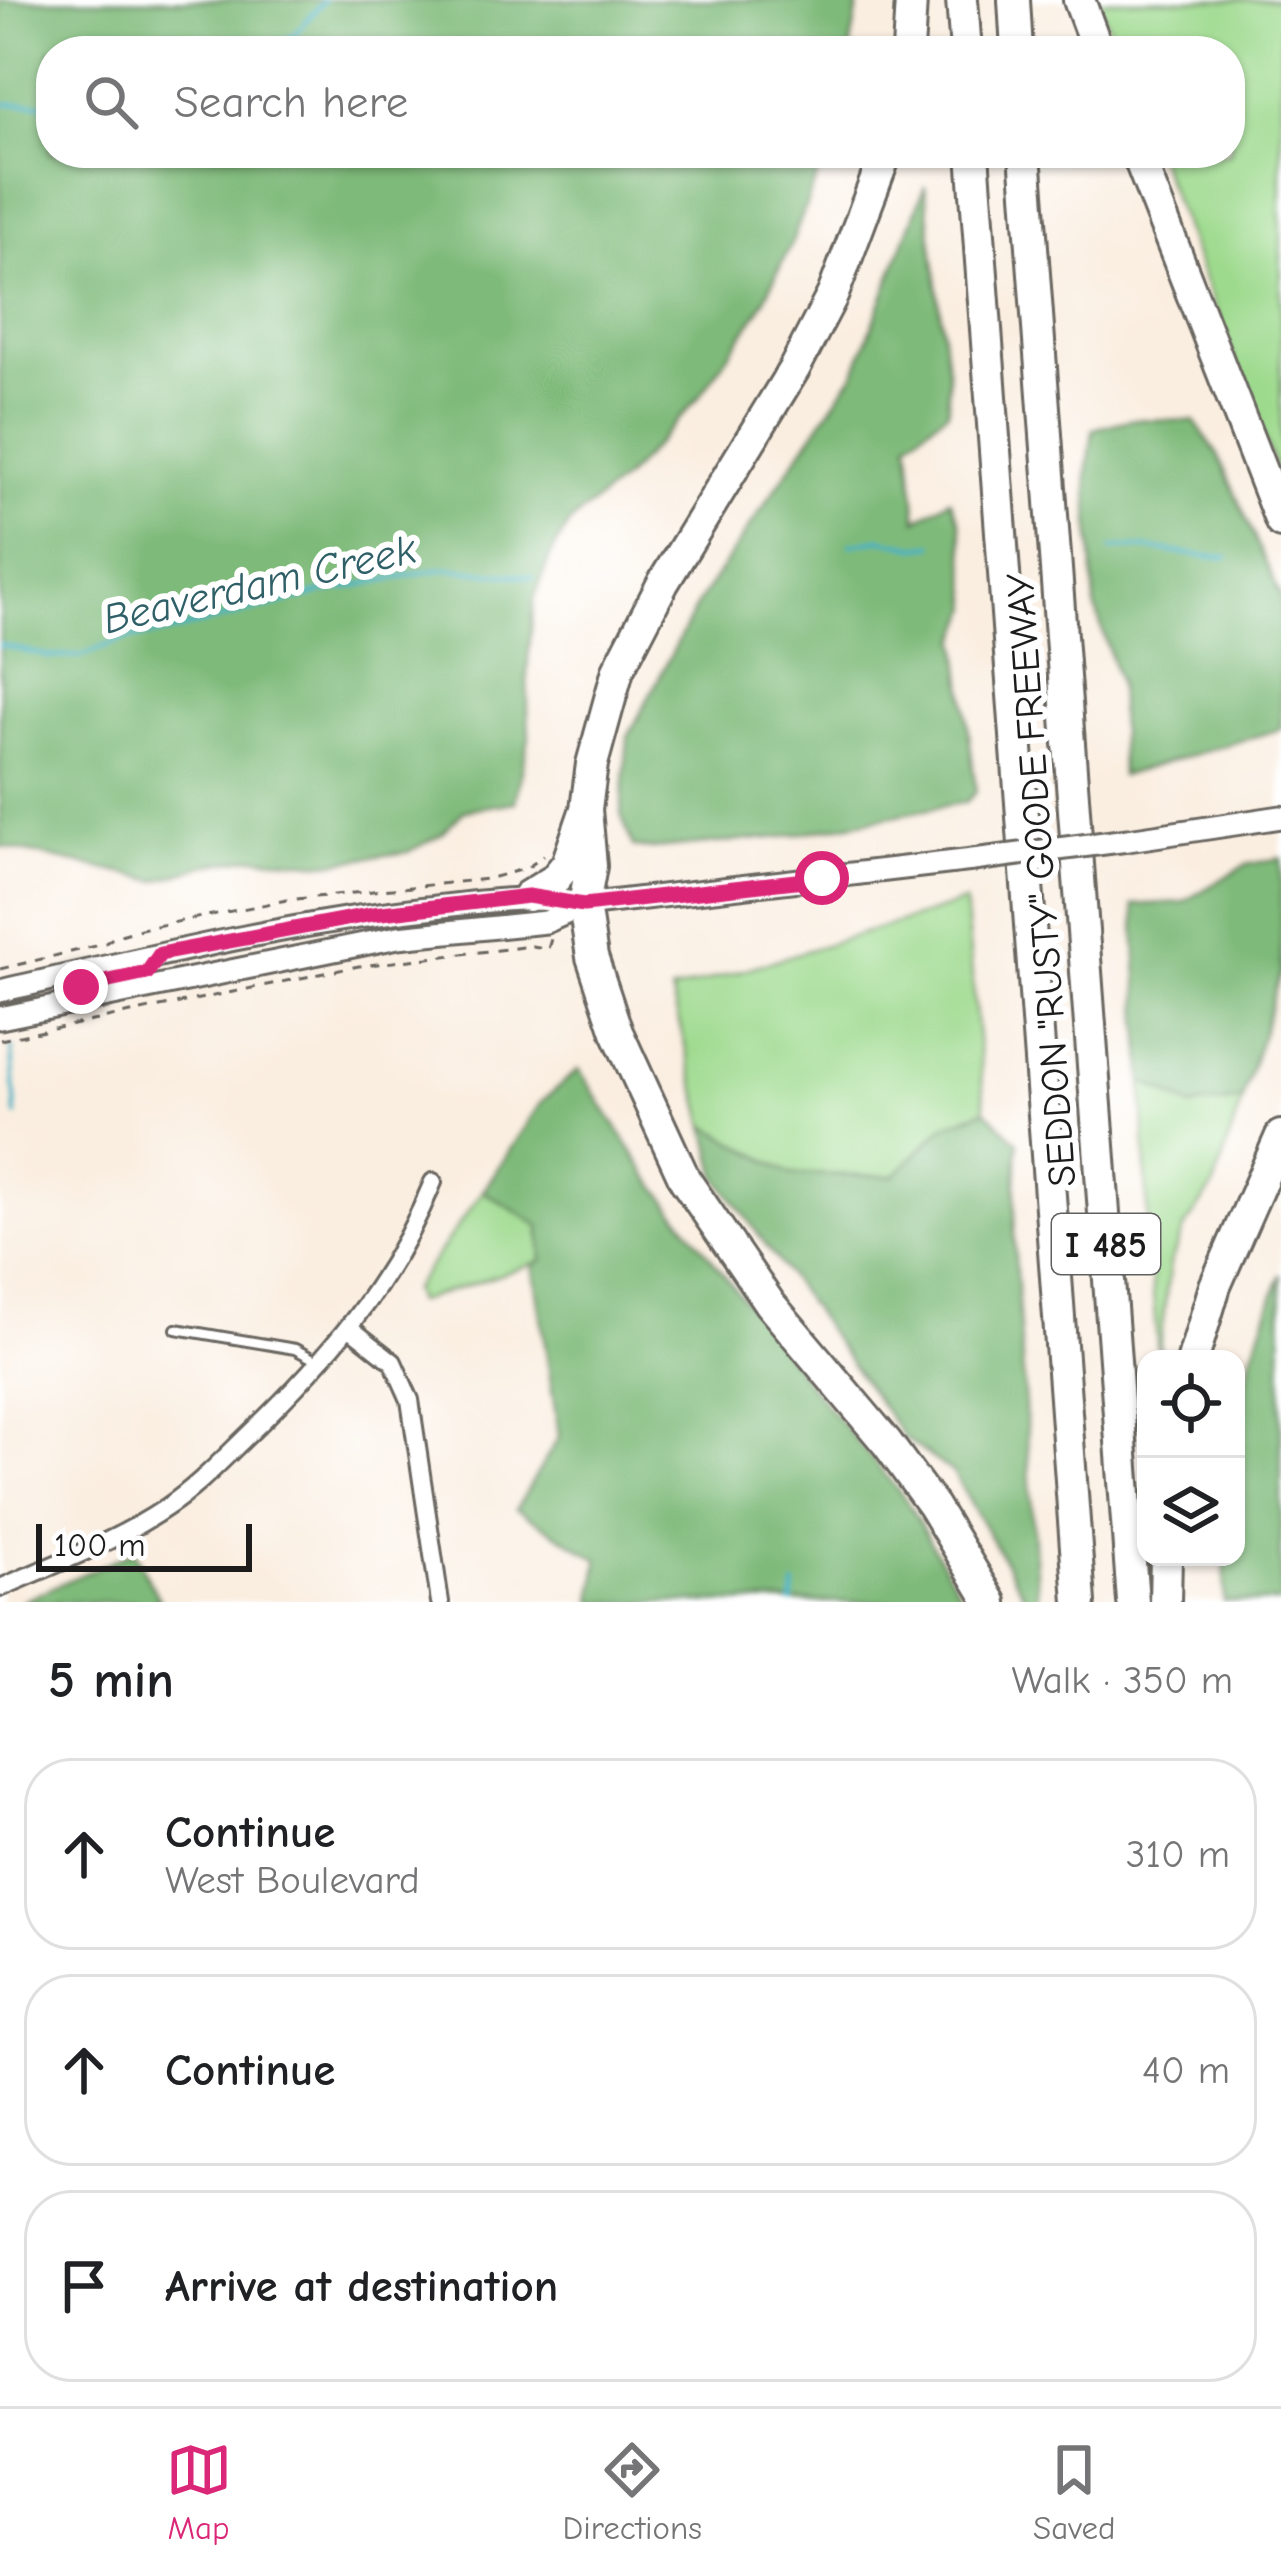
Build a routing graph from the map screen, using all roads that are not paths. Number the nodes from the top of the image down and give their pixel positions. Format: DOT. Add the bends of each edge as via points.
graph roads {
  1 [pos="911,0"];
  2 [pos="962,0"];
  3 [pos="1014,0"];
  4 [pos="1078,0"];
  5 [pos="909,36"];
  6 [pos="965,36"];
  7 [pos="1016,36"];
  8 [pos="1091,36"];
  9 [pos="880,168"];
  10 [pos="974,168"];
  11 [pos="1026,168"];
  12 [pos="1143,168"];
  13 [pos="1281,522"];
  14 [pos="586,809"];
  15 [pos="1281,817"];
  16 [pos="528,896"];
  17 [pos="584,905"];
  18 [pos="362,916"];
  19 [pos="160,954"];
  20 [pos="164,982"];
  21 [pos="0,991"];
  22 [pos="38,1009"];
  23 [pos="0,1018"];
  24 [pos="1281,1136"];
  25 [pos="433,1182"];
  26 [pos="350,1328"];
  27 [pos="176,1329"];
  28 [pos="1196,1350"];
  29 [pos="321,1363"];
  30 [pos="1166,1566"];
  31 [pos="0,1588"];
  32 [pos="440,1602"];
  33 [pos="991,1602"];
  34 [pos="1079,1602"];
  35 [pos="1132,1602"];
  36 [pos="1165,1602"];
  1 -- 5 [label="highway"];
  2 -- 6 [label="highway"];
  3 -- 7 [label="highway"];
  4 -- 8 [label="highway"];
  9 -- 14 [label="highway" via="794,370 619,670"];
  10 -- 34 [label="highway, SEDDON \"RUSTY\" GOODE FREEWAY / I 485"];
  11 -- 35 [label="highway, SEDDON \"RUSTY\" GOODE FREEWAY / I 485"];
  12 -- 13 [label="highway"];
  14 -- 16 [label="highway" via="567,864"];
  14 -- 17 [label="highway" via="591,866"];
  15 -- 17 [label="street, bridge"];
  16 -- 17 [label="street"];
  16 -- 18 [label="street"];
  17 -- 20 [label="street" via="546,922 398,937"];
  17 -- 33 [label="highway" via="616,1032 686,1180 770,1304 934,1506"];
  18 -- 19 [label="street"];
  18 -- 20 [label="street" via="303,939 176,967"];
  19 -- 21 [label="street"];
  19 -- 22 [label="street" via="147,973 81,987"];
  20 -- 22 [label="street"];
  22 -- 23 [label="street"];
  24 -- 28 [label="highway"];
  25 -- 26 [label="street" via="410,1238"];
  26 -- 29 [label="street"];
  26 -- 32 [label="street" via="393,1363 410,1400"];
  27 -- 29 [label="lane" via="295,1349"];
  29 -- 31 [label="street" via="167,1507"];
  30 -- 36 [label="highway"];
}
